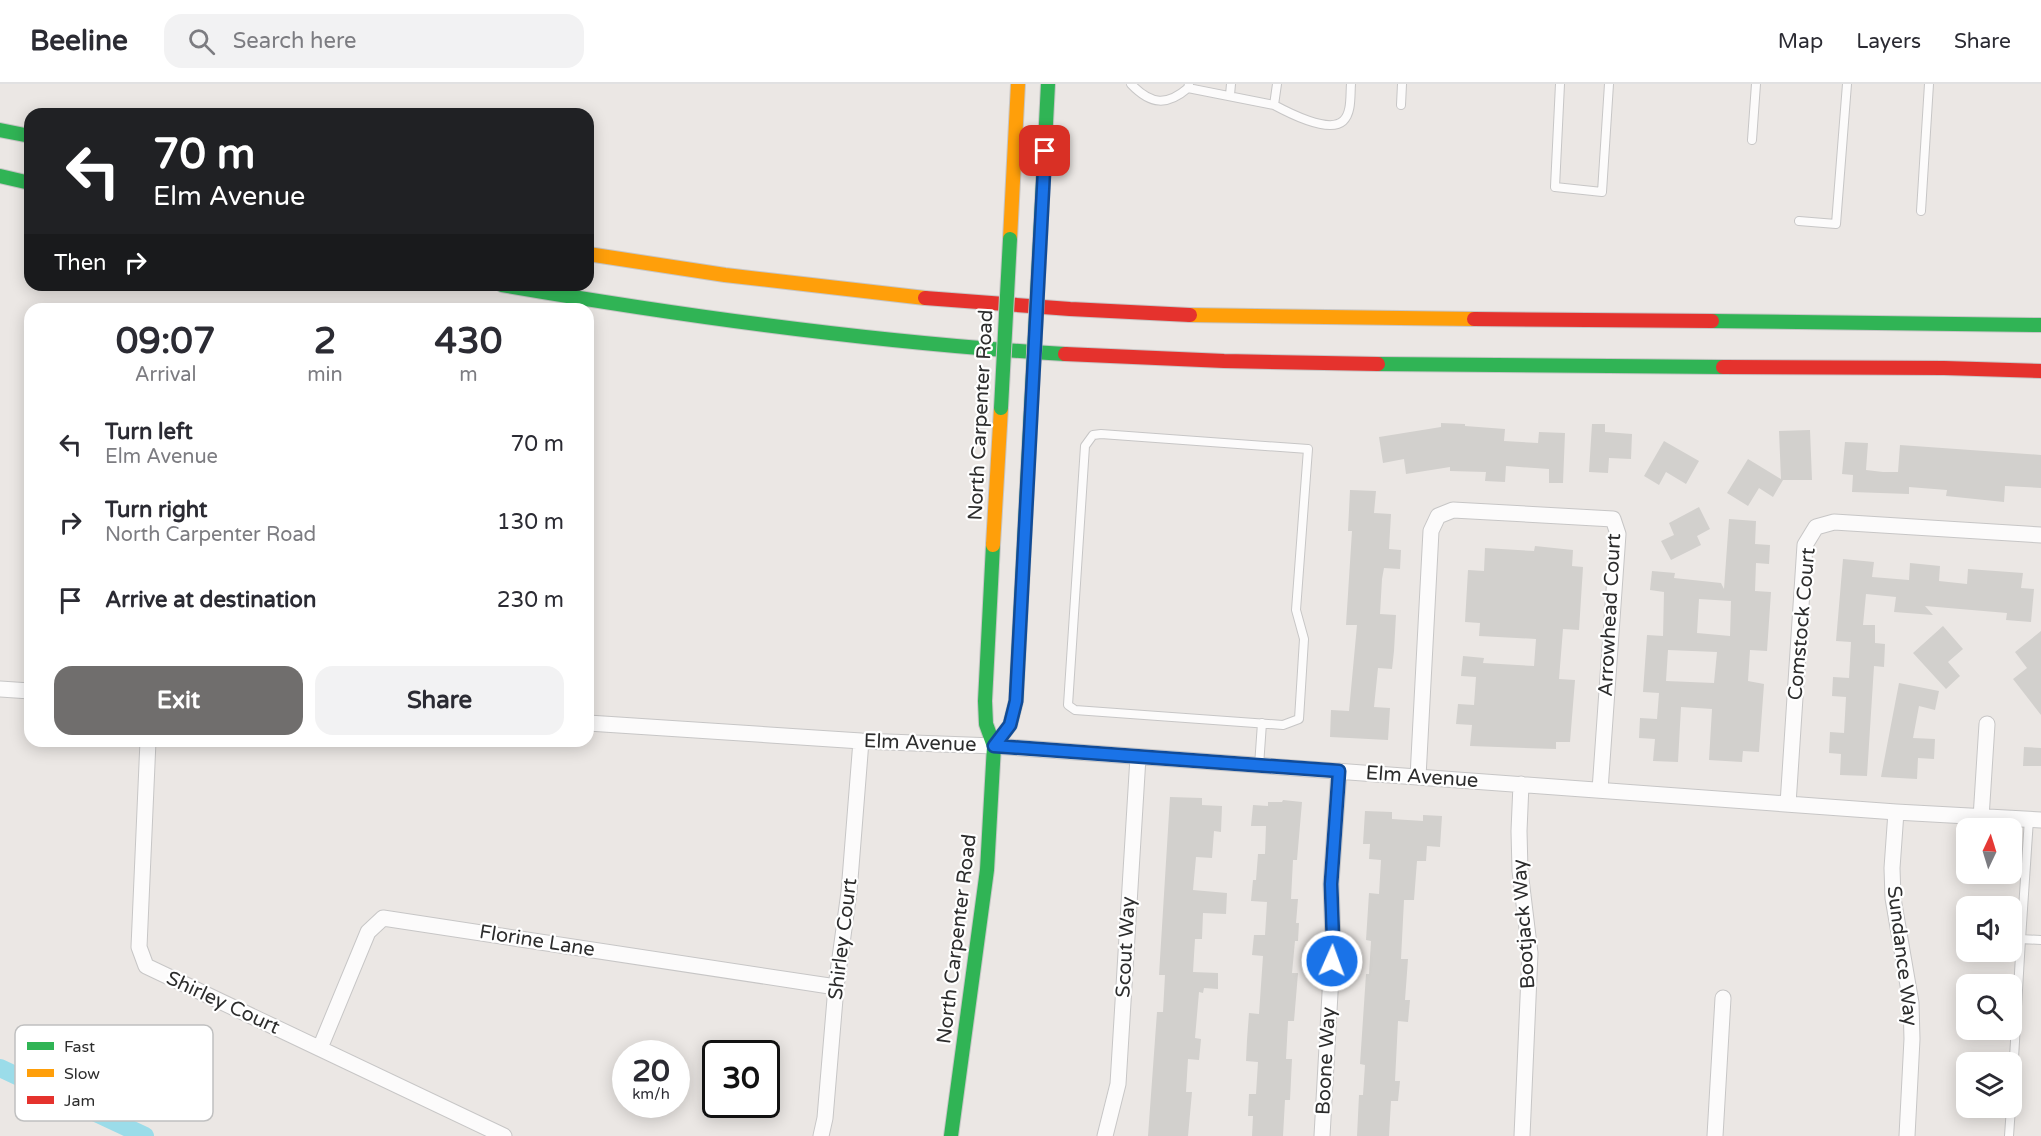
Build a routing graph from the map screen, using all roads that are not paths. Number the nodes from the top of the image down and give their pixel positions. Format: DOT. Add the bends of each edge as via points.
graph roads {
  1 [pos="1018,84"];
  2 [pos="1048,84"];
  3 [pos="1131,84"];
  4 [pos="1231,84"];
  5 [pos="1277,84"];
  6 [pos="1351,84"];
  7 [pos="1402,84"];
  8 [pos="1560,84"];
  9 [pos="1609,84"];
  10 [pos="1756,84"];
  11 [pos="1848,84"];
  12 [pos="1929,84"];
  13 [pos="1189,86"];
  14 [pos="1230,95"];
  15 [pos="1274,105"];
  16 [pos="1401,105"];
  17 [pos="0,130"];
  18 [pos="24,135"];
  19 [pos="1752,140"];
  20 [pos="0,176"];
  21 [pos="24,182"];
  22 [pos="1922,210"];
  23 [pos="1799,220"];
  24 [pos="594,255"];
  25 [pos="537,291"];
  26 [pos="2041,325"];
  27 [pos="2041,371"];
  28 [pos="2041,535"];
  29 [pos="0,689"];
  30 [pos="24,691"];
  31 [pos="594,723"];
  32 [pos="1262,723"];
  33 [pos="1987,724"];
  34 [pos="861,741"];
  35 [pos="994,746"];
  36 [pos="148,747"];
  37 [pos="1138,757"];
  38 [pos="1259,766"];
  39 [pos="1339,771"];
  40 [pos="1418,777"];
  41 [pos="1521,784"];
  42 [pos="1600,790"];
  43 [pos="1788,804"];
  44 [pos="1896,812"];
  45 [pos="1981,818"];
  46 [pos="2035,820"];
  47 [pos="2022,930"];
  48 [pos="2022,939"];
  49 [pos="2041,940"];
  50 [pos="2020,962"];
  51 [pos="836,987"];
  52 [pos="1723,998"];
  53 [pos="320,1048"];
  54 [pos="2014,1052"];
  55 [pos="2010,1118"];
  56 [pos="504,1136"];
  57 [pos="821,1136"];
  58 [pos="951,1136"];
  59 [pos="1105,1136"];
  60 [pos="1322,1136"];
  61 [pos="1522,1136"];
  62 [pos="1715,1136"];
  63 [pos="1907,1136"];
  64 [pos="2009,1136"];
  1 -- 35 [label="main road, North Carpenter Road, bridge" via="985,700 986,724"];
  2 -- 35 [label="main road, bridge" via="1016,701 1010,725"];
  3 -- 13 [label="lane" via="1160,101 1175,99"];
  4 -- 14 [label="lane"];
  5 -- 15 [label="lane"];
  6 -- 15 [label="lane" via="1348,111 1343,121 1334,125 1300,118"];
  7 -- 16 [label="lane"];
  8 -- 9 [label="lane" via="1555,187 1602,192"];
  10 -- 19 [label="lane"];
  11 -- 23 [label="lane" via="1836,224"];
  12 -- 22 [label="lane"];
  13 -- 14 [label="lane"];
  14 -- 15 [label="lane"];
  17 -- 18 [label="main road"];
  20 -- 21 [label="main road"];
  24 -- 26 [label="main road" via="944,300 1139,313"];
  25 -- 27 [label="main road" via="808,332 1136,358 1266,363"];
  28 -- 43 [label="street, Comstock Court" via="1834,522 1816,527 1805,545"];
  29 -- 30 [label="street"];
  31 -- 34 [label="street, Elm Avenue"];
  32 -- 32 [label="lane" via="1075,710 1068,705 1085,446 1093,435 1308,449 1296,610 1304,639 1299,719 1283,724"];
  32 -- 38 [label="lane"];
  33 -- 45 [label="street"];
  34 -- 35 [label="street, Elm Avenue"];
  34 -- 51 [label="street, Shirley Court" via="849,892"];
  35 -- 37 [label="street, Elm Avenue"];
  35 -- 58 [label="main road, North Carpenter Road" via="987,870"];
  36 -- 53 [label="street, Shirley Court" via="139,947 146,966"];
  37 -- 38 [label="street, Elm Avenue"];
  37 -- 59 [label="street, Scout Way" via="1118,1083"];
  38 -- 39 [label="street, Elm Avenue"];
  39 -- 40 [label="street, Elm Avenue"];
  39 -- 60 [label="street, Boone Way"];
  40 -- 41 [label="street, Elm Avenue"];
  40 -- 42 [label="street, Arrowhead Court" via="1431,531 1438,516 1453,510 1613,519 1618,534"];
  41 -- 42 [label="street, Elm Avenue"];
  41 -- 61 [label="street, Bootjack Way" via="1520,871 1530,952"];
  42 -- 43 [label="street, Elm Avenue"];
  43 -- 44 [label="street, Elm Avenue"];
  44 -- 45 [label="street, Elm Avenue"];
  44 -- 63 [label="street, Sundance Way" via="1893,898 1911,1004"];
  46 -- 47 [label="lane"];
  48 -- 49 [label="lane"];
  50 -- 54 [label="lane"];
  51 -- 53 [label="street, Florine Lane" via="383,918 368,932"];
  51 -- 57 [label="street, Shirley Court"];
  52 -- 62 [label="street"];
  53 -- 56 [label="street, Shirley Court"];
  55 -- 64 [label="lane"];
}
